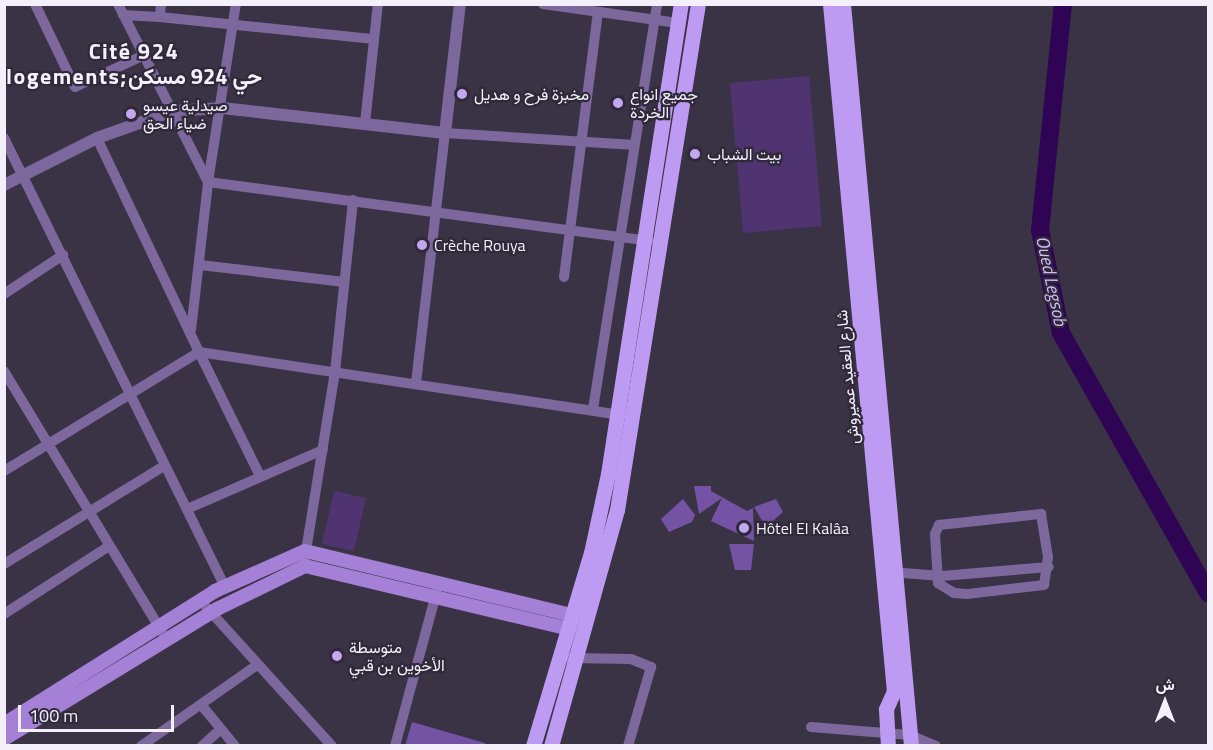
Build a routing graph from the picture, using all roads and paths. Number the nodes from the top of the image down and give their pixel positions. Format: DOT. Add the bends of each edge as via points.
graph roads {
  1 [pos="35,4"];
  2 [pos="118,4"];
  3 [pos="161,4"];
  4 [pos="236,4"];
  5 [pos="378,4"];
  6 [pos="460,4"];
  7 [pos="543,4"];
  8 [pos="657,4"];
  9 [pos="681,4"];
  10 [pos="698,4"];
  11 [pos="830,4"];
  12 [pos="843,4"];
  13 [pos="598,14"];
  14 [pos="123,15"];
  15 [pos="159,17"];
  16 [pos="654,22"];
  17 [pos="678,23"];
  18 [pos="233,25"];
  19 [pos="374,39"];
  20 [pos="142,56"];
  21 [pos="222,108"];
  22 [pos="173,111"];
  23 [pos="365,123"];
  24 [pos="445,133"];
  25 [pos="4,138"];
  26 [pos="97,138"];
  27 [pos="583,142"];
  28 [pos="635,145"];
  29 [pos="23,174"];
  30 [pos="208,182"];
  31 [pos="4,185"];
  32 [pos="354,200"];
  33 [pos="434,210"];
  34 [pos="568,230"];
  35 [pos="620,238"];
  36 [pos="652,241"];
  37 [pos="63,255"];
  38 [pos="200,265"];
  39 [pos="564,277"];
  40 [pos="344,282"];
  41 [pos="4,294"];
  42 [pos="191,330"];
  43 [pos="199,352"];
  44 [pos="871,368"];
  45 [pos="4,372"];
  46 [pos="335,372"];
  47 [pos="416,383"];
  48 [pos="130,395"];
  49 [pos="593,409"];
  50 [pos="626,416"];
  51 [pos="48,444"];
  52 [pos="323,450"];
  53 [pos="164,466"];
  54 [pos="4,471"];
  55 [pos="260,476"];
  56 [pos="187,509"];
  57 [pos="89,513"];
  58 [pos="109,546"];
  59 [pos="305,551"];
  60 [pos="4,564"];
  61 [pos="304,566"];
  62 [pos="1048,567"];
  63 [pos="888,572"];
  64 [pos="936,576"];
  65 [pos="225,587"];
  66 [pos="437,591"];
  67 [pos="200,600"];
  68 [pos="4,614"];
  69 [pos="210,614"];
  70 [pos="571,622"];
  71 [pos="158,626"];
  72 [pos="167,640"];
  73 [pos="568,657"];
  74 [pos="257,665"];
  75 [pos="202,706"];
  76 [pos="4,724"];
  77 [pos="811,727"];
  78 [pos="220,729"];
  79 [pos="4,739"];
  80 [pos="888,739"];
  81 [pos="910,740"];
  82 [pos="325,743"];
  83 [pos="141,746"];
  84 [pos="202,746"];
  85 [pos="236,746"];
  86 [pos="395,746"];
  87 [pos="533,746"];
  88 [pos="551,746"];
  89 [pos="628,746"];
  90 [pos="936,746"];
  1 -- 20 [label="street" via="75,87"];
  2 -- 14 [label="street"];
  3 -- 15 [label="street"];
  4 -- 18 [label="street"];
  5 -- 19 [label="street"];
  6 -- 24 [label="street"];
  7 -- 13 [label="street"];
  8 -- 16 [label="street"];
  9 -- 17 [label="main road"];
  10 -- 36 [label="main road"];
  11 -- 44 [label="main road, شارع العقيد عميروش"];
  12 -- 44 [label="main road, شارع العقيد عميروش"];
  13 -- 16 [label="street"];
  13 -- 27 [label="street"];
  14 -- 15 [label="street"];
  14 -- 20 [label="street"];
  15 -- 18 [label="street"];
  16 -- 17 [label="street"];
  16 -- 28 [label="street"];
  17 -- 36 [label="main road"];
  18 -- 19 [label="street"];
  18 -- 21 [label="street"];
  19 -- 23 [label="street"];
  20 -- 22 [label="street"];
  21 -- 22 [label="street"];
  21 -- 23 [label="street"];
  21 -- 30 [label="street"];
  22 -- 26 [label="street"];
  22 -- 30 [label="street"];
  23 -- 24 [label="street"];
  24 -- 27 [label="street"];
  24 -- 33 [label="street"];
  25 -- 29 [label="street"];
  26 -- 29 [label="street"];
  26 -- 42 [label="street"];
  27 -- 28 [label="street"];
  27 -- 34 [label="street"];
  28 -- 35 [label="street"];
  29 -- 31 [label="street"];
  29 -- 37 [label="street"];
  30 -- 32 [label="street"];
  30 -- 38 [label="street"];
  32 -- 33 [label="street"];
  32 -- 40 [label="street"];
  33 -- 34 [label="street"];
  33 -- 47 [label="street"];
  34 -- 35 [label="street"];
  34 -- 39 [label="street"];
  35 -- 36 [label="street"];
  35 -- 49 [label="street"];
  36 -- 50 [label="main road"];
  37 -- 41 [label="street"];
  37 -- 48 [label="street"];
  38 -- 40 [label="street"];
  38 -- 42 [label="street"];
  40 -- 46 [label="street"];
  42 -- 43 [label="street"];
  43 -- 46 [label="street"];
  43 -- 48 [label="street"];
  43 -- 55 [label="street"];
  44 -- 63 [label="main road, شارع العقيد عميروش"];
  45 -- 51 [label="street"];
  46 -- 47 [label="street"];
  46 -- 52 [label="street"];
  47 -- 49 [label="street"];
  48 -- 51 [label="street"];
  48 -- 53 [label="street"];
  49 -- 50 [label="street"];
  50 -- 70 [label="main road"];
  50 -- 73 [label="main road" via="617,510"];
  51 -- 54 [label="street"];
  51 -- 57 [label="street"];
  52 -- 55 [label="street"];
  52 -- 59 [label="street"];
  53 -- 56 [label="street"];
  53 -- 57 [label="street"];
  55 -- 56 [label="street"];
  56 -- 65 [label="street"];
  57 -- 58 [label="street"];
  57 -- 60 [label="street"];
  58 -- 68 [label="street"];
  58 -- 71 [label="street"];
  59 -- 61 [label="street"];
  59 -- 65 [label="main road"];
  59 -- 66 [label="main road"];
  61 -- 66 [label="main road"];
  61 -- 69 [label="main road"];
  62 -- 64 [label="street"];
  62 -- 64 [label="street" via="1047,582 1040,587 967,594 945,589"];
  62 -- 64 [label="street" via="1041,514 993,517 939,525"];
  63 -- 64 [label="street"];
  63 -- 80 [label="main road, شارع العقيد عميروش" via="894,691 886,709"];
  63 -- 81 [label="main road, شارع العقيد عميروش"];
  65 -- 67 [label="main road"];
  66 -- 70 [label="main road"];
  66 -- 86 [label="street"];
  67 -- 69 [label="street"];
  67 -- 71 [label="main road"];
  69 -- 72 [label="main road"];
  69 -- 74 [label="street"];
  70 -- 73 [label="main road"];
  71 -- 72 [label="street"];
  71 -- 76 [label="main road"];
  72 -- 79 [label="main road"];
  73 -- 87 [label="main road"];
  73 -- 88 [label="main road"];
  73 -- 89 [label="street" via="631,659 651,667"];
  74 -- 75 [label="street"];
  74 -- 82 [label="street"];
  75 -- 78 [label="street"];
  75 -- 83 [label="street"];
  77 -- 80 [label="street"];
  78 -- 84 [label="street"];
  78 -- 85 [label="street"];
  80 -- 81 [label="street"];
  81 -- 90 [label="street"];
}
